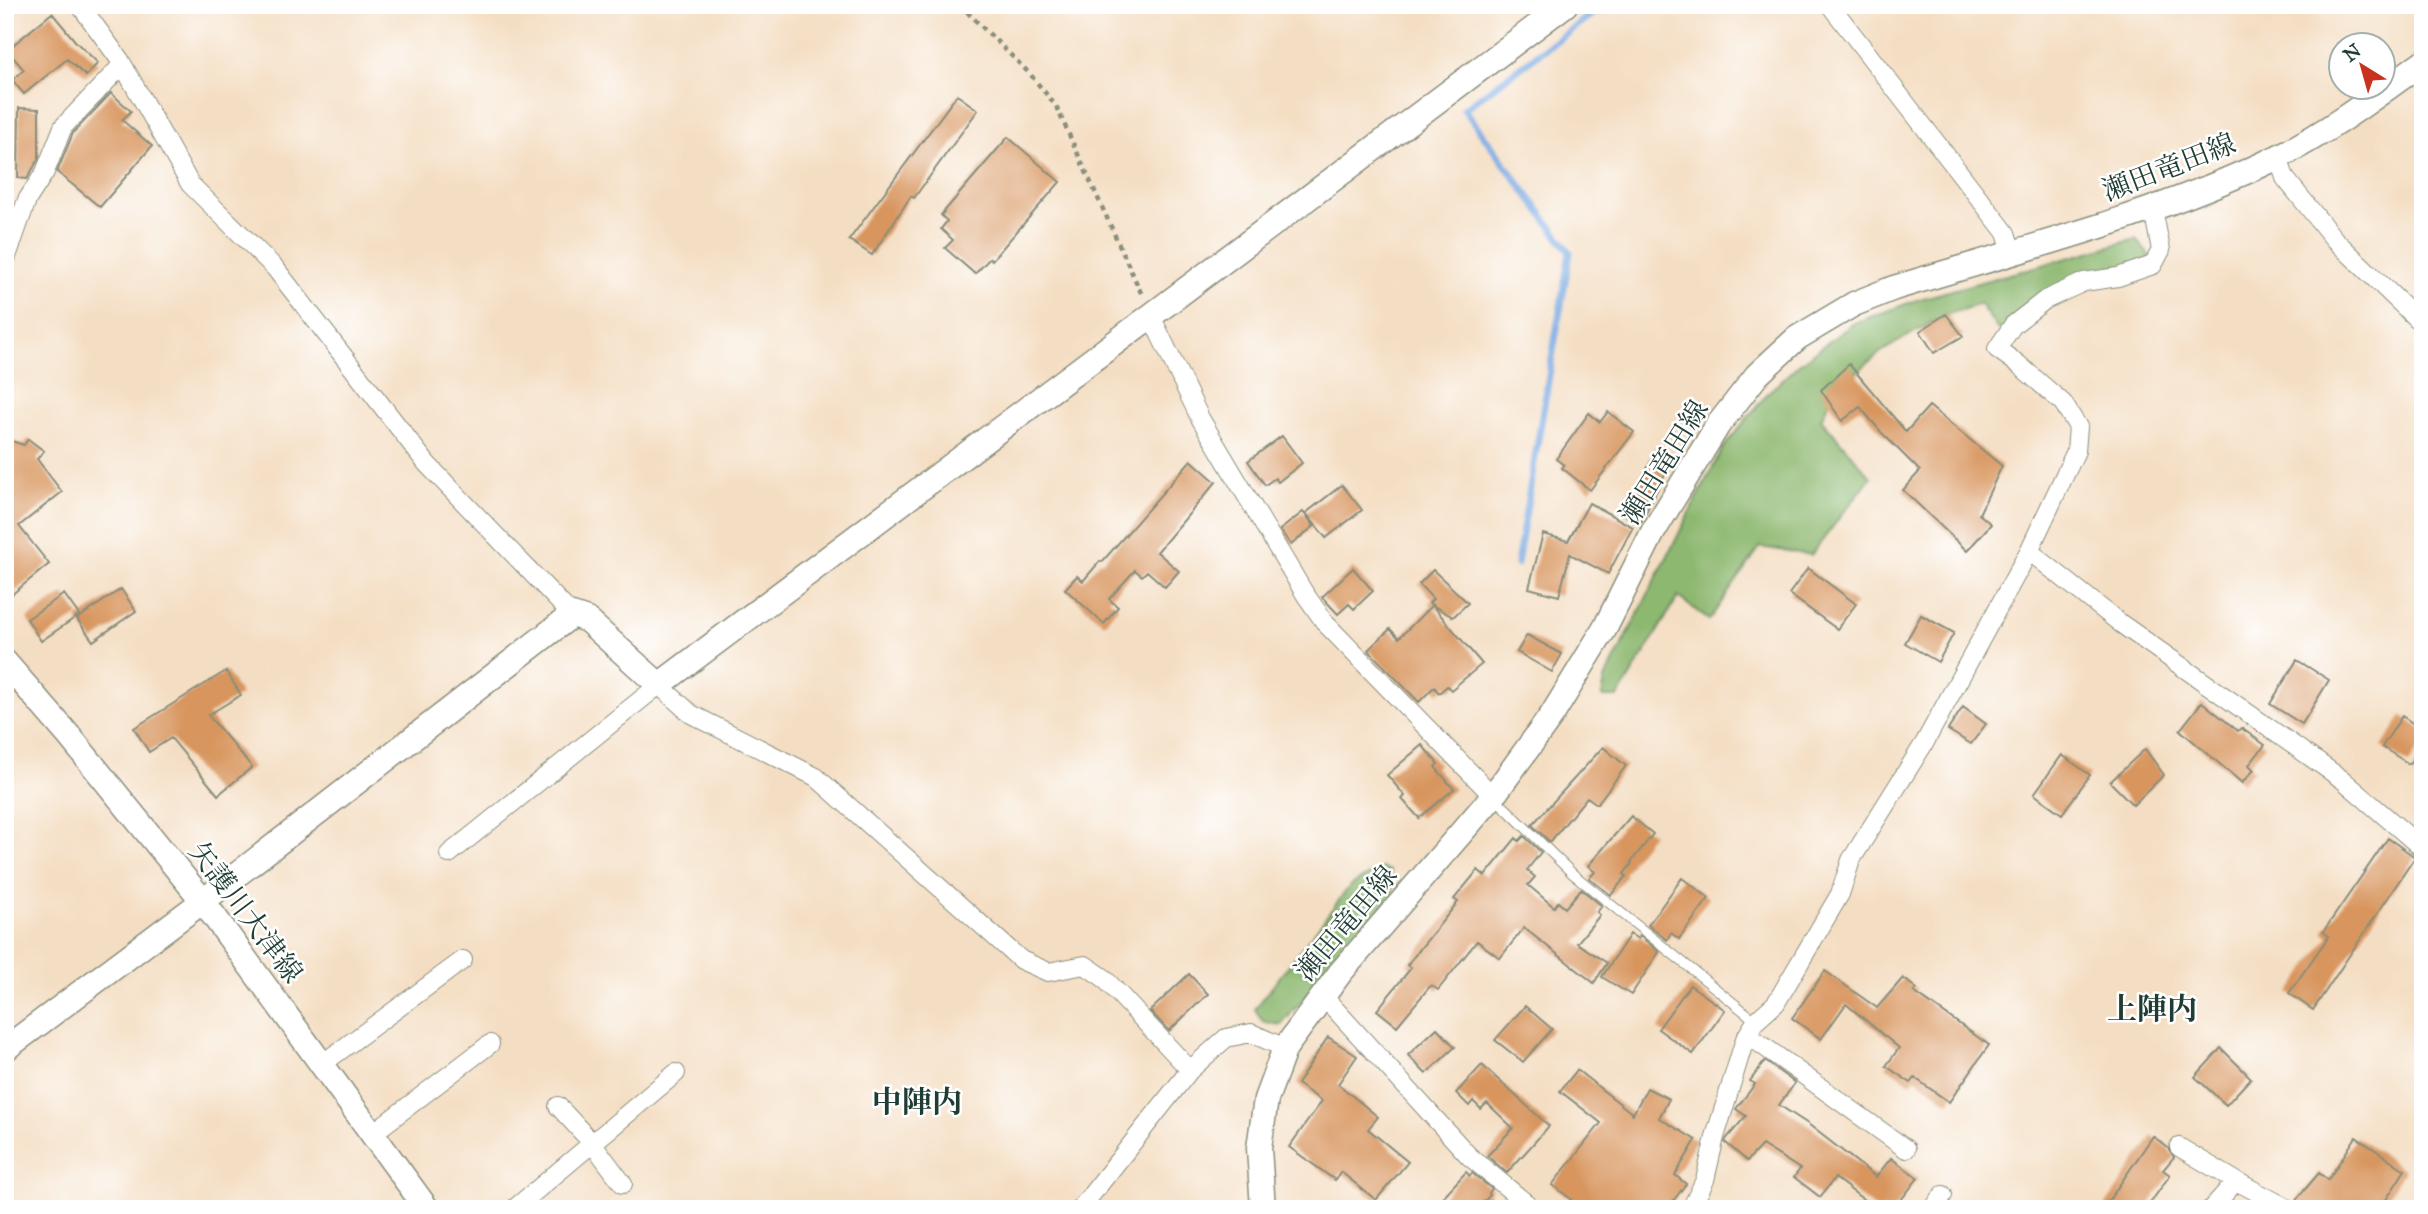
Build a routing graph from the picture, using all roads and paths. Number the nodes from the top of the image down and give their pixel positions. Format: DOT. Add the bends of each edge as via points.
graph roads {
  1 [pos="80,5"];
  2 [pos="960,5"];
  3 [pos="1565,5"];
  4 [pos="1830,5"];
  5 [pos="2423,62"];
  6 [pos="122,65"];
  7 [pos="2278,156"];
  8 [pos="2153,209"];
  9 [pos="2012,252"];
  10 [pos="5,262"];
  11 [pos="1151,316"];
  12 [pos="2423,325"];
  13 [pos="2029,551"];
  14 [pos="572,615"];
  15 [pos="5,662"];
  16 [pos="659,685"];
  17 [pos="1493,796"];
  18 [pos="2423,849"];
  19 [pos="449,853"];
  20 [pos="203,901"];
  21 [pos="463,960"];
  22 [pos="1323,996"];
  23 [pos="1752,1028"];
  24 [pos="490,1044"];
  25 [pos="1285,1048"];
  26 [pos="5,1049"];
  27 [pos="322,1064"];
  28 [pos="1190,1070"];
  29 [pos="676,1073"];
  30 [pos="558,1106"];
  31 [pos="373,1133"];
  32 [pos="593,1144"];
  33 [pos="2179,1147"];
  34 [pos="1906,1149"];
  35 [pos="2236,1181"];
  36 [pos="624,1184"];
  37 [pos="427,1209"];
  38 [pos="514,1209"];
  39 [pos="1080,1209"];
  40 [pos="1263,1209"];
  41 [pos="1533,1209"];
  42 [pos="1691,1209"];
  43 [pos="2211,1209"];
  44 [pos="2289,1209"];
  1 -- 6 [label="street"];
  2 -- 11 [label="path" via="1056,106"];
  3 -- 11 [label="main road"];
  4 -- 9 [label="street" via="2006,233"];
  5 -- 7 [label="main road, 瀬田竜田線" via="2354,112"];
  6 -- 10 [label="street" via="63,127 45,172 27,200"];
  6 -- 14 [label="street" via="190,184 275,268 427,464"];
  7 -- 8 [label="main road, 瀬田竜田線"];
  7 -- 12 [label="street" via="2285,178 2334,239"];
  8 -- 9 [label="main road, 瀬田竜田線"];
  8 -- 13 [label="street" via="2161,250 2153,265 2084,282 2045,300 2013,325 1997,349 2063,403 2078,427 2076,451"];
  9 -- 17 [label="main road, 瀬田竜田線" via="1854,304 1797,338 1757,375 1718,425 1660,520 1605,628 1552,715"];
  11 -- 16 [label="main road"];
  11 -- 17 [label="street" via="1200,418 1326,624"];
  13 -- 18 [label="street" via="2120,623 2343,779"];
  13 -- 23 [label="street" via="1925,742 1851,860 1840,894 1776,1003"];
  14 -- 16 [label="main road" via="587,620"];
  14 -- 20 [label="main road"];
  15 -- 20 [label="main road, 矢護川大津線"];
  16 -- 19 [label="street"];
  16 -- 28 [label="street" via="691,714 816,777 1021,960 1048,972 1085,965 1104,978"];
  17 -- 22 [label="main road, 瀬田竜田線"];
  17 -- 23 [label="lane" via="1573,874"];
  20 -- 26 [label="main road"];
  20 -- 27 [label="main road, 矢護川大津線"];
  21 -- 27 [label="street"];
  22 -- 25 [label="main road, 瀬田竜田線"];
  22 -- 41 [label="street" via="1469,1156"];
  23 -- 34 [label="street"];
  23 -- 42 [label="street" via="1705,1180"];
  24 -- 31 [label="street"];
  25 -- 28 [label="street" via="1251,1033 1226,1038"];
  25 -- 40 [label="main road, 瀬田竜田線" via="1266,1099 1259,1148"];
  27 -- 31 [label="main road, 矢護川大津線"];
  28 -- 39 [label="street"];
  29 -- 32 [label="street"];
  30 -- 32 [label="street"];
  31 -- 37 [label="main road, 矢護川大津線"];
  32 -- 36 [label="street"];
  32 -- 38 [label="street"];
  33 -- 35 [label="street"];
  35 -- 43 [label="street"];
  35 -- 44 [label="street"];
}
